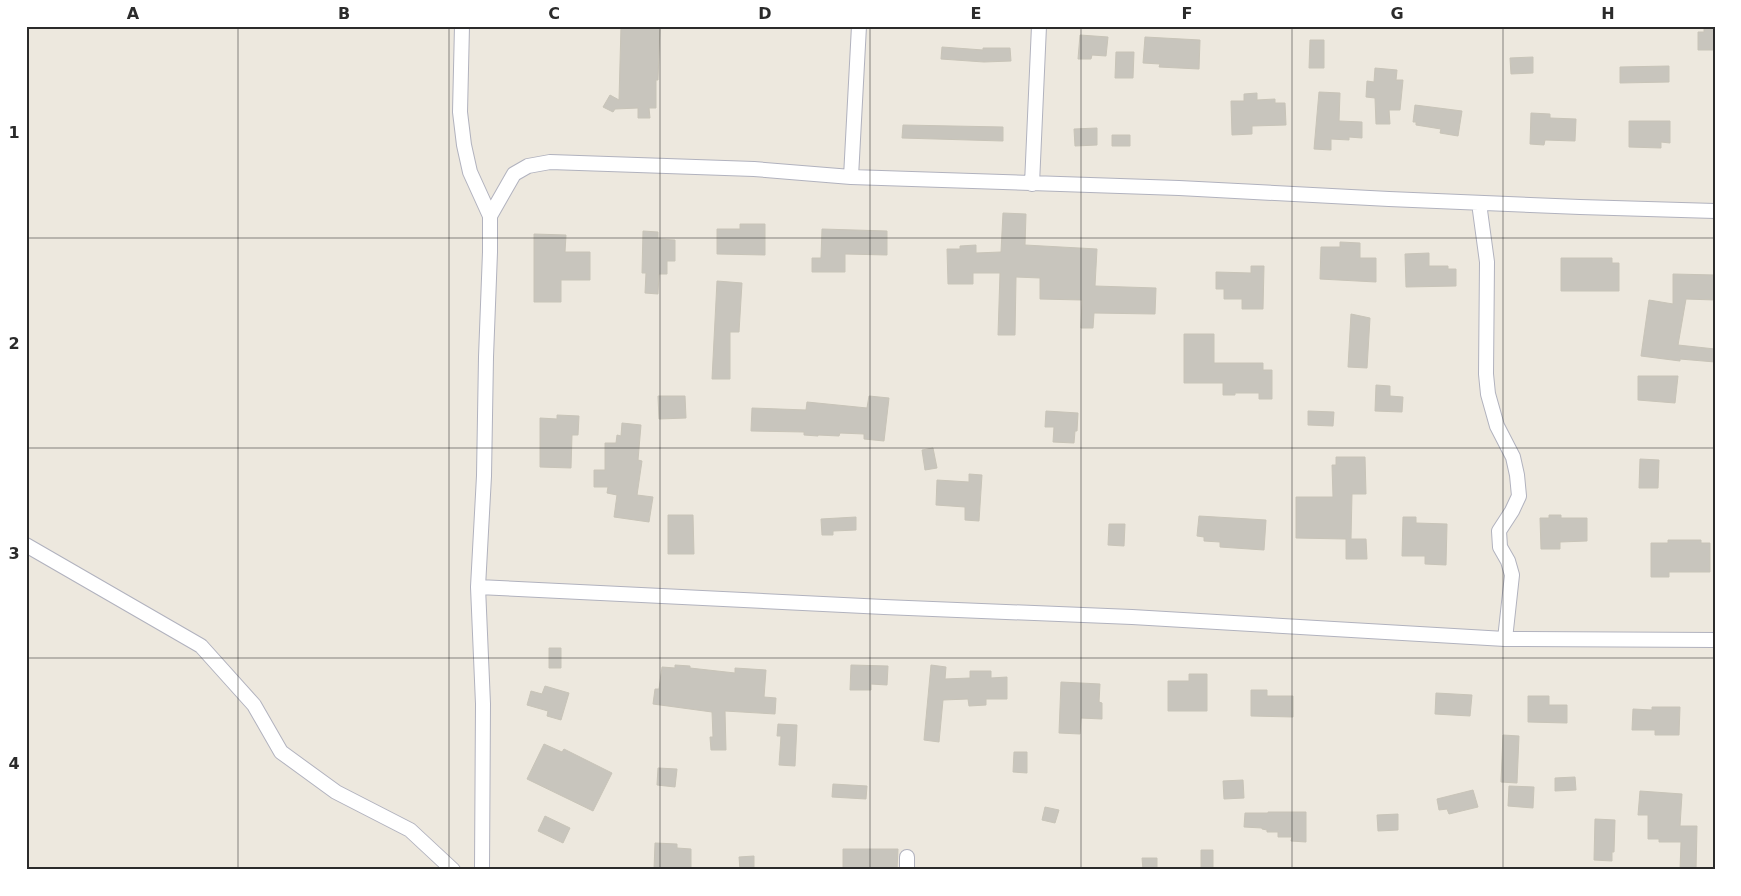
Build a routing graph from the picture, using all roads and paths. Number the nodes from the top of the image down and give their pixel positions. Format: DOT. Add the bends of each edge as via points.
graph roads {
  1 [pos="462,26"];
  2 [pos="859,26"];
  3 [pos="1039,26"];
  4 [pos="851,177"];
  5 [pos="1032,184"];
  6 [pos="1479,203"];
  7 [pos="1715,211"];
  8 [pos="490,216"];
  9 [pos="26,545"];
  10 [pos="478,587"];
  11 [pos="1505,639"];
  12 [pos="1715,640"];
  13 [pos="453,870"];
  14 [pos="482,870"];
  1 -- 8 [label="street" via="460,112 464,145 470,172"];
  2 -- 4 [label="street"];
  3 -- 5 [label="street"];
  4 -- 5 [label="street"];
  4 -- 8 [label="street" via="754,169 550,162 528,166 514,174"];
  5 -- 6 [label="street"];
  6 -- 7 [label="street"];
  6 -- 11 [label="street" via="1487,262 1488,394 1497,426 1513,457 1519,496 1499,531 1500,547 1512,575"];
  8 -- 10 [label="street"];
  9 -- 13 [label="street" via="202,646 254,704 280,752 336,792 410,830"];
  10 -- 11 [label="street" via="1132,617"];
  10 -- 14 [label="street" via="483,704"];
  11 -- 12 [label="street"];
}
